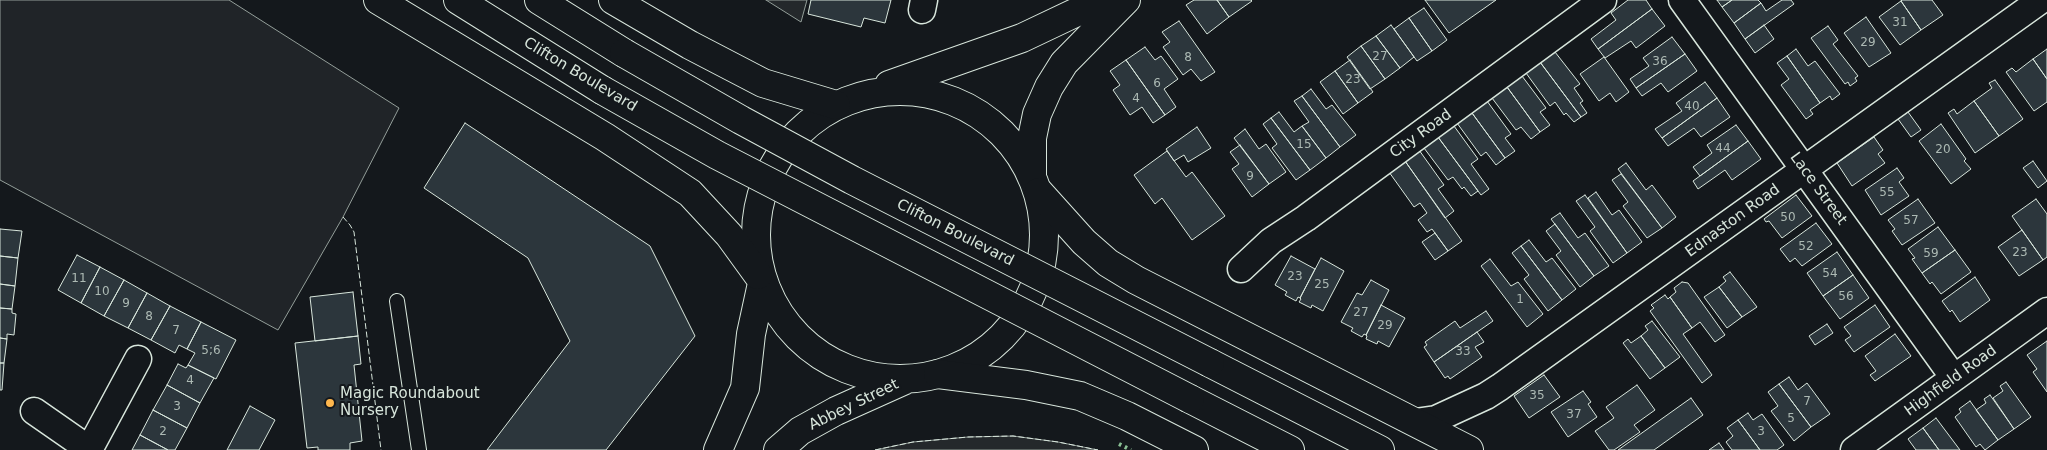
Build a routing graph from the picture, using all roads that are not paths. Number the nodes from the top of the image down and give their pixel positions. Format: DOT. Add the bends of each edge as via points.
graph roads {
  1 [pos="378,0"];
  2 [pos="458,0"];
  3 [pos="540,0"];
  4 [pos="613,0"];
  5 [pos="1102,0"];
  6 [pos="1126,0"];
  7 [pos="1603,0"];
  8 [pos="1682,0"];
  9 [pos="2041,0"];
  10 [pos="874,91"];
  11 [pos="836,105"];
  12 [pos="1804,169"];
  13 [pos="1035,183"];
  14 [pos="1241,269"];
  15 [pos="760,281"];
  16 [pos="397,301"];
  17 [pos="2047,312"];
  18 [pos="138,359"];
  19 [pos="938,374"];
  20 [pos="1954,378"];
  21 [pos="906,379"];
  22 [pos="34,411"];
  23 [pos="1415,422"];
  24 [pos="89,450"];
  25 [pos="419,450"];
  26 [pos="718,450"];
  27 [pos="778,450"];
  28 [pos="1194,450"];
  29 [pos="1290,450"];
  30 [pos="1380,450"];
  31 [pos="1469,450"];
  32 [pos="1854,450"];
  1 -- 15 [label="main road" via="605,137 690,193 729,235"];
  2 -- 29 [label="main road, Clifton Boulevard, bridge" via="602,90 717,155"];
  3 -- 30 [label="main road, Clifton Boulevard, bridge" via="624,54 852,180"];
  4 -- 11 [label="main road" via="763,83"];
  5 -- 10 [label="main road" via="1022,38"];
  6 -- 13 [label="main road" via="1064,63 1049,87 1037,114 1032,138"];
  7 -- 14 [label="street, City Road" via="1306,218 1271,240"];
  8 -- 12 [label="street, Lace Street"];
  9 -- 12 [label="street, Ednaston Road"];
  10 -- 11 [label="main road"];
  10 -- 13 [label="main road" via="910,89 936,94 978,112 1005,134"];
  11 -- 15 [label="main road" via="810,124 786,150 770,177 757,244"];
  12 -- 20 [label="street, Lace Street"];
  12 -- 23 [label="street, Ednaston Road" via="1500,388 1436,419"];
  13 -- 19 [label="main road" via="1045,219 1044,250 1036,283 1020,314 998,340 970,361"];
  13 -- 23 [label="main road" via="1084,242 1108,263"];
  15 -- 21 [label="main road" via="782,320 800,340 823,357 848,370"];
  15 -- 26 [label="main road" via="745,388"];
  16 -- 25 [label="lane"];
  17 -- 20 [label="street, Highfield Road"];
  18 -- 24 [label="street"];
  19 -- 21 [label="main road"];
  19 -- 28 [label="main road" via="1026,385 1080,396"];
  20 -- 32 [label="street, Highfield Road"];
  21 -- 27 [label="main road, Abbey Street" via="836,411 800,431"];
  22 -- 24 [label="street"];
  23 -- 31 [label="main road"];
}
